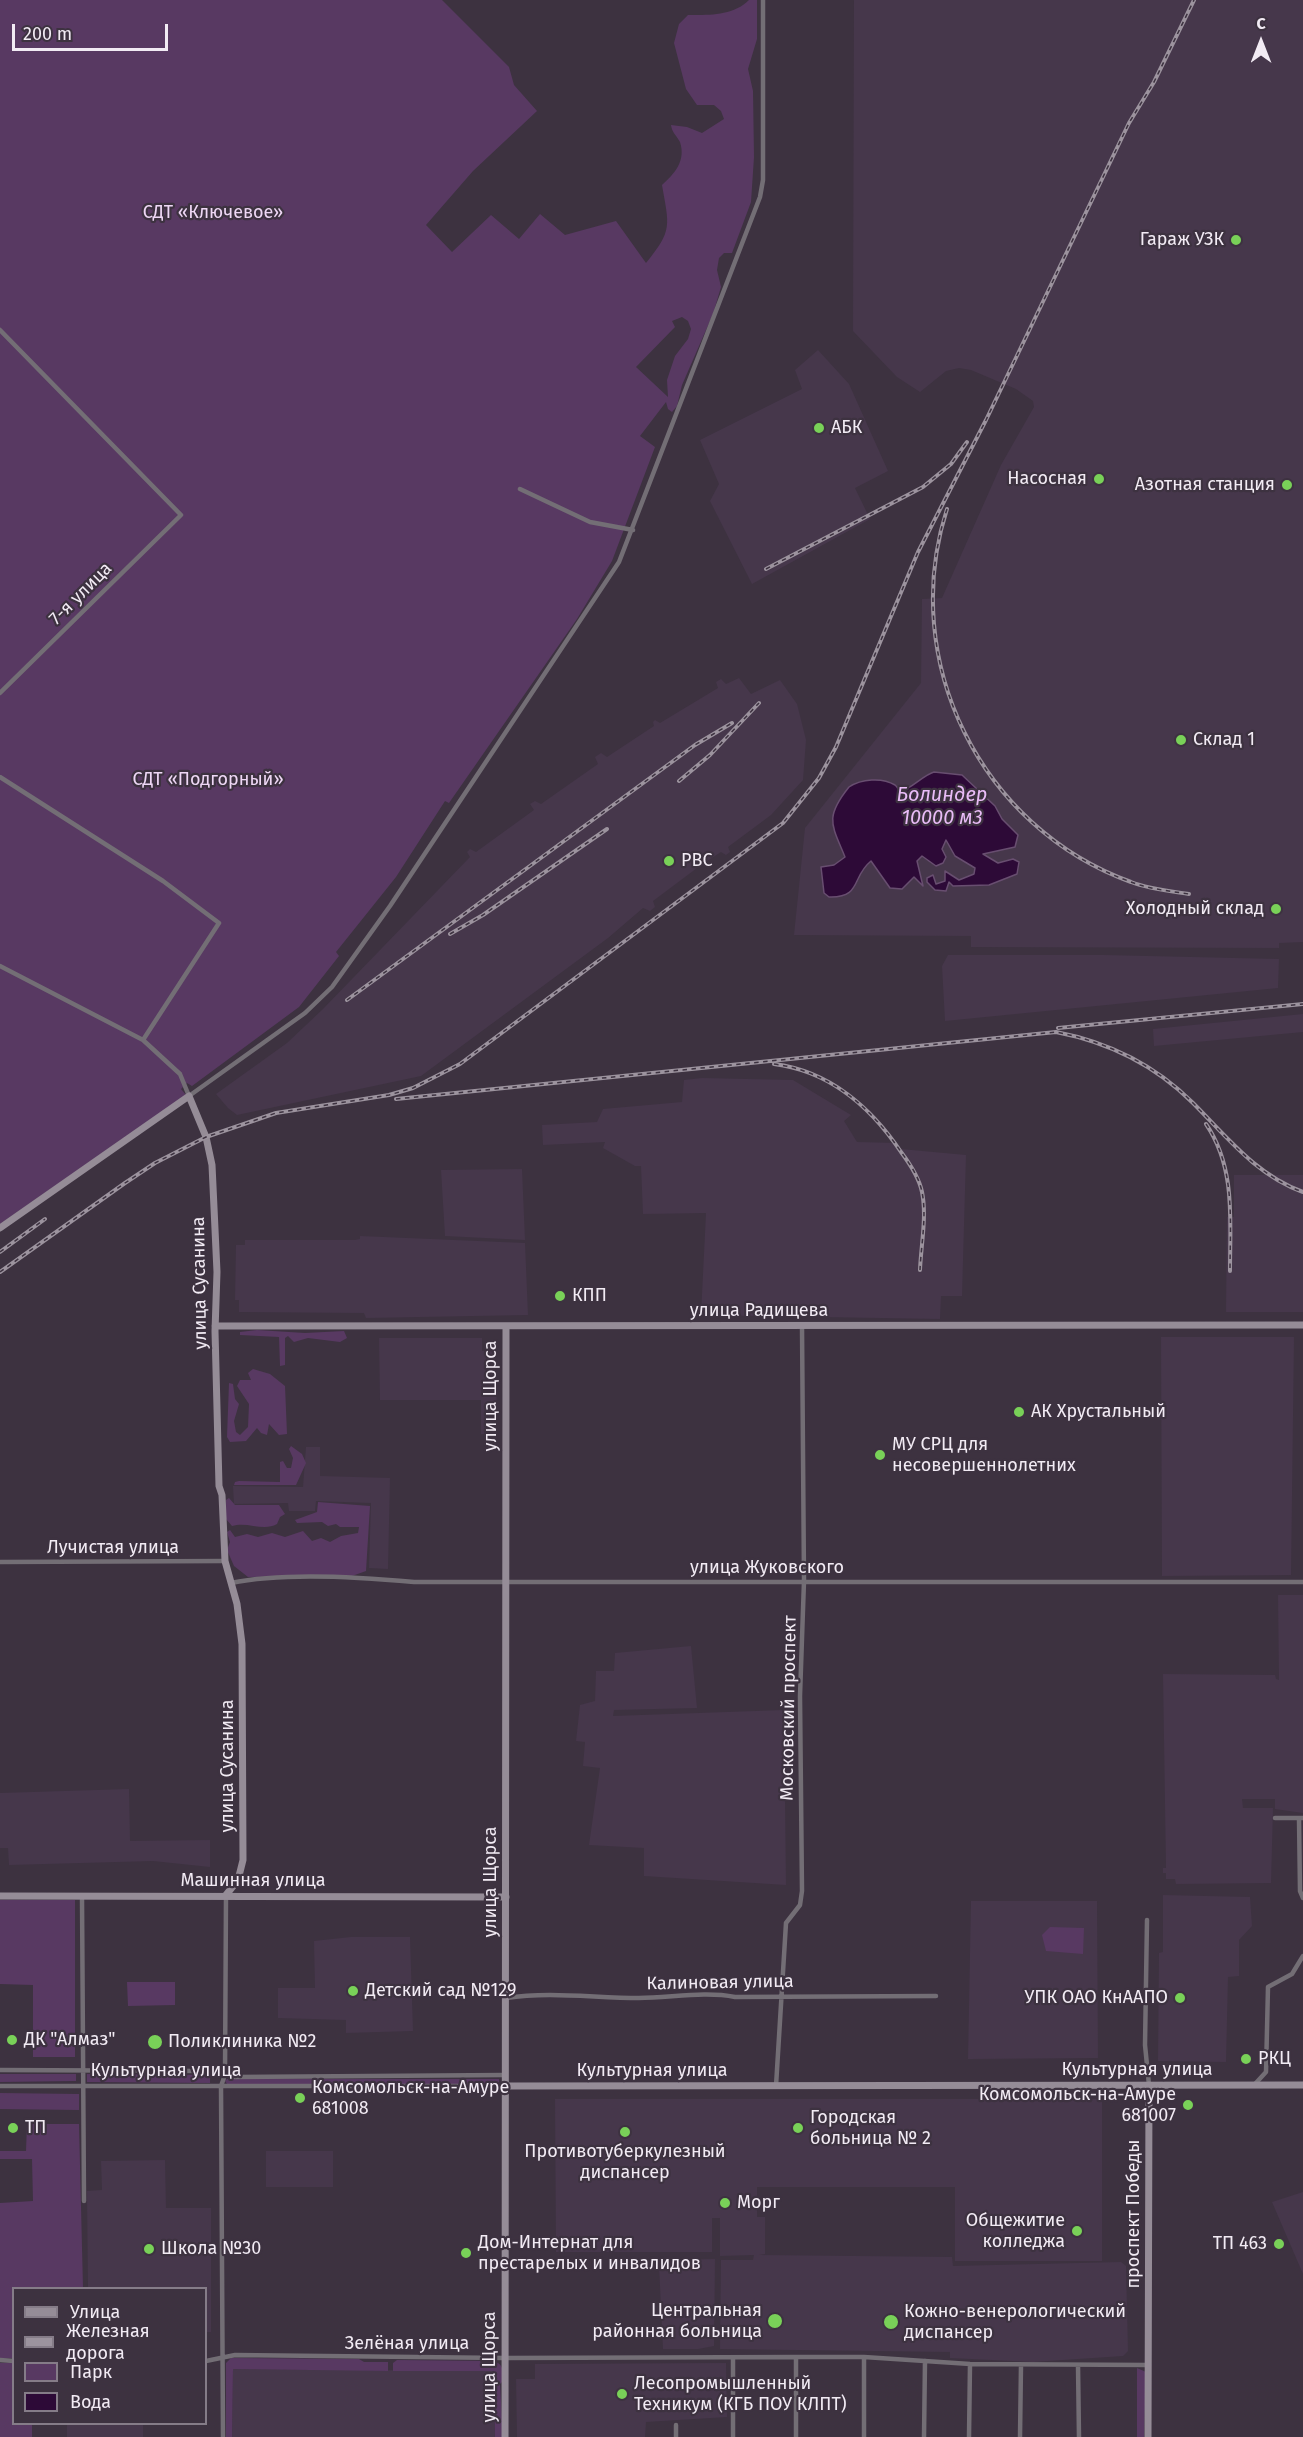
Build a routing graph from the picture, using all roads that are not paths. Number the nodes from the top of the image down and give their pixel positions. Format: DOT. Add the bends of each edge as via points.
graph roads {
  1 [pos="763,0"];
  2 [pos="0,330"];
  3 [pos="520,489"];
  4 [pos="633,530"];
  5 [pos="0,693"];
  6 [pos="0,777"];
  7 [pos="0,966"];
  8 [pos="143,1040"];
  9 [pos="189,1096"];
  10 [pos="0,1228"];
  11 [pos="1303,1325"];
  12 [pos="215,1326"];
  13 [pos="506,1326"];
  14 [pos="802,1326"];
  15 [pos="225,1561"];
  16 [pos="0,1562"];
  17 [pos="506,1581"];
  18 [pos="804,1581"];
  19 [pos="1303,1582"];
  20 [pos="231,1583"];
  21 [pos="1275,1818"];
  22 [pos="1301,1818"];
  23 [pos="226,1895"];
  24 [pos="0,1896"];
  25 [pos="82,1897"];
  26 [pos="506,1897"];
  27 [pos="1303,1898"];
  28 [pos="1147,1920"];
  29 [pos="1303,1956"];
  30 [pos="782,1996"];
  31 [pos="936,1996"];
  32 [pos="506,1998"];
  33 [pos="0,2070"];
  34 [pos="83,2070"];
  35 [pos="225,2075"];
  36 [pos="505,2075"];
  37 [pos="1256,2084"];
  38 [pos="1149,2085"];
  39 [pos="1303,2085"];
  40 [pos="0,2086"];
  41 [pos="83,2086"];
  42 [pos="221,2086"];
  43 [pos="505,2086"];
  44 [pos="776,2086"];
  45 [pos="84,2201"];
  46 [pos="796,2356"];
  47 [pos="864,2357"];
  48 [pos="505,2358"];
  49 [pos="733,2358"];
  50 [pos="223,2359"];
  51 [pos="207,2361"];
  52 [pos="925,2361"];
  53 [pos="970,2364"];
  54 [pos="1022,2365"];
  55 [pos="1078,2365"];
  56 [pos="1149,2365"];
  57 [pos="676,2425"];
  58 [pos="223,2437"];
  59 [pos="505,2437"];
  60 [pos="676,2437"];
  61 [pos="733,2437"];
  62 [pos="796,2437"];
  63 [pos="864,2437"];
  64 [pos="924,2437"];
  65 [pos="969,2437"];
  66 [pos="1020,2437"];
  67 [pos="1079,2437"];
  68 [pos="1148,2437"];
  1 -- 4 [label="street" via="760,197"];
  2 -- 5 [label="street, 7-я улица" via="181,515"];
  3 -- 4 [label="street" via="590,522"];
  4 -- 9 [label="street" via="598,596 332,987 305,1013"];
  6 -- 8 [label="street" via="163,881 219,923"];
  7 -- 8 [label="street"];
  8 -- 9 [label="street" via="180,1074"];
  9 -- 10 [label="street"];
  9 -- 12 [label="street, улица Сусанина" via="206,1137 212,1165 217,1272"];
  11 -- 14 [label="street, улица Радищева"];
  12 -- 13 [label="street, улица Радищева"];
  12 -- 15 [label="street, улица Сусанина"];
  13 -- 14 [label="street, улица Радищева"];
  13 -- 17 [label="street, улица Щорса"];
  14 -- 18 [label="street, Московский проспект"];
  15 -- 16 [label="street, Лучистая улица"];
  15 -- 20 [label="street, улица Сусанина"];
  17 -- 18 [label="street, улица Жуковского"];
  17 -- 20 [label="street, улица Жуковского" via="305,1578"];
  17 -- 26 [label="street, улица Щорса"];
  18 -- 19 [label="street, улица Жуковского"];
  18 -- 30 [label="street, Московский проспект" via="800,1696 802,1891 800,1905 786,1923"];
  20 -- 23 [label="street, улица Сусанина" via="243,1644 243,1860 238,1880"];
  21 -- 22 [label="street"];
  22 -- 27 [label="street"];
  23 -- 25 [label="street, Машинная улица"];
  23 -- 26 [label="street, Машинная улица"];
  23 -- 35 [label="street, улица Сусанина"];
  24 -- 25 [label="street, Машинная улица"];
  25 -- 34 [label="street"];
  26 -- 32 [label="street, улица Щорса"];
  28 -- 38 [label="street, проспект Победы" via="1145,2045"];
  29 -- 37 [label="street" via="1292,1974 1268,1987 1266,2072"];
  30 -- 31 [label="street, Калиновая улица"];
  30 -- 32 [label="street, Калиновая улица" via="636,1998 541,1993"];
  30 -- 44 [label="street, Московский проспект"];
  32 -- 36 [label="street, улица Щорса"];
  33 -- 34 [label="street, Культурная улица"];
  34 -- 35 [label="street, Культурная улица" via="206,2071"];
  34 -- 41 [label="street"];
  35 -- 36 [label="street, Культурная улица"];
  35 -- 42 [label="street, улица Сусанина"];
  36 -- 43 [label="street, улица Щорса"];
  37 -- 38 [label="street, Культурная улица"];
  37 -- 39 [label="street, Культурная улица"];
  38 -- 44 [label="street, Культурная улица"];
  38 -- 56 [label="street, проспект Победы"];
  40 -- 41 [label="street, Культурная улица"];
  41 -- 42 [label="street, Культурная улица"];
  41 -- 45 [label="street"];
  42 -- 43 [label="street, Культурная улица"];
  42 -- 50 [label="street, улица Сусанина"];
  43 -- 44 [label="street, Культурная улица"];
  43 -- 48 [label="street, улица Щорса"];
  46 -- 47 [label="street, Зелёная улица"];
  46 -- 49 [label="street, Зелёная улица"];
  46 -- 62 [label="street"];
  47 -- 52 [label="street, Зелёная улица"];
  47 -- 63 [label="street"];
  48 -- 49 [label="street, Зелёная улица"];
  48 -- 50 [label="street, Зелёная улица" via="235,2355"];
  48 -- 59 [label="street, улица Щорса"];
  49 -- 61 [label="street"];
  50 -- 51 [label="street, Зелёная улица"];
  50 -- 58 [label="street, улица Сусанина"];
  52 -- 53 [label="street, Зелёная улица"];
  52 -- 64 [label="street"];
  53 -- 54 [label="street, Зелёная улица"];
  53 -- 65 [label="street"];
  54 -- 55 [label="street, Зелёная улица"];
  54 -- 66 [label="street"];
  55 -- 56 [label="street, Зелёная улица"];
  55 -- 67 [label="street"];
  56 -- 68 [label="street, проспект Победы"];
  57 -- 60 [label="street"];
}
